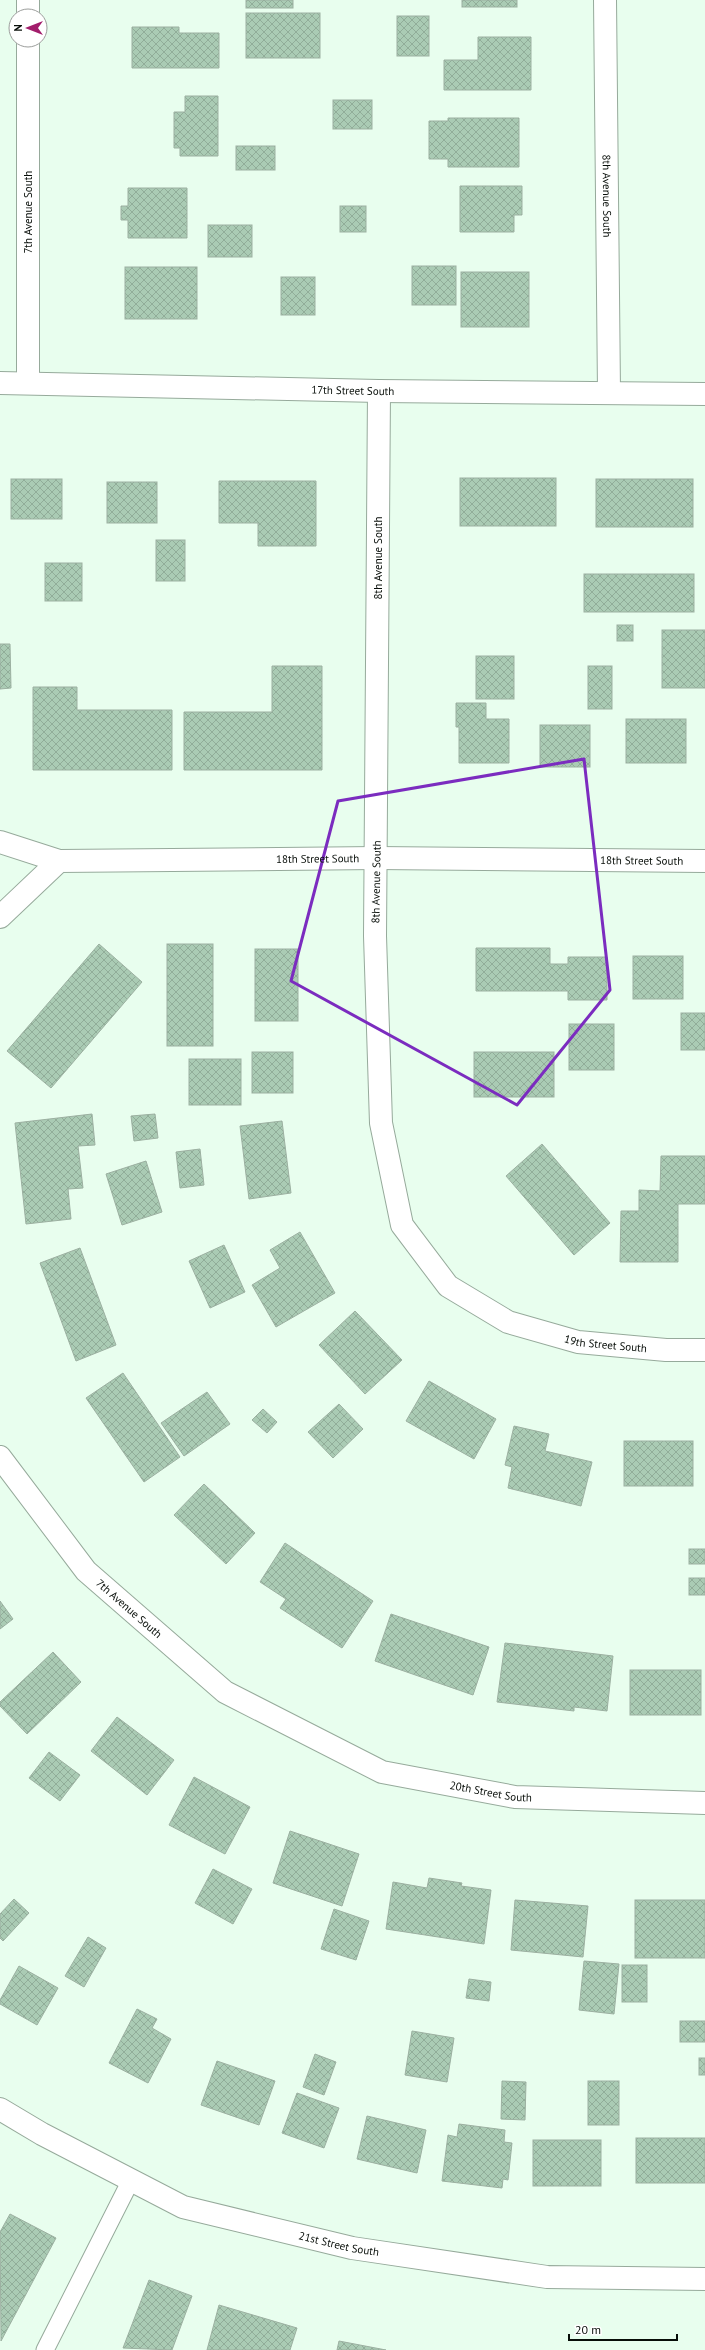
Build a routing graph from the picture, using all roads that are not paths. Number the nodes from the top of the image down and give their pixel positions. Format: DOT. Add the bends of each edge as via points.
graph roads {
  1 [pos="605,0"];
  2 [pos="28,48"];
  3 [pos="0,383"];
  4 [pos="28,383"];
  5 [pos="379,391"];
  6 [pos="609,392"];
  7 [pos="705,394"];
  8 [pos="0,842"];
  9 [pos="377,858"];
  10 [pos="59,861"];
  11 [pos="705,861"];
  12 [pos="0,917"];
  13 [pos="508,1322"];
  14 [pos="705,1350"];
  15 [pos="0,1457"];
  16 [pos="290,1725"];
  17 [pos="705,1803"];
  18 [pos="0,2109"];
  19 [pos="131,2180"];
  20 [pos="705,2279"];
  21 [pos="44,2350"];
  1 -- 6 [label="street, 8th Avenue South"];
  2 -- 4 [label="street, 7th Avenue South"];
  3 -- 4 [label="street, 17th Street South"];
  4 -- 5 [label="street, 17th Street South"];
  5 -- 6 [label="street, 17th Street South"];
  5 -- 9 [label="street, 8th Avenue South"];
  6 -- 7 [label="street, 17th Street South"];
  8 -- 10 [label="street, 18th Street South"];
  9 -- 10 [label="street, 18th Street South"];
  9 -- 11 [label="street, 18th Street South"];
  9 -- 13 [label="street, 8th Avenue South" via="375,936 381,1123 402,1225 448,1286"];
  10 -- 12 [label="street"];
  13 -- 14 [label="street, 19th Street South" via="578,1342 666,1350"];
  15 -- 16 [label="street, 7th Avenue South" via="86,1571 225,1692"];
  16 -- 17 [label="street, 20th Street South" via="390,1774 515,1797"];
  18 -- 19 [label="street, 21st Street South"];
  19 -- 20 [label="street, 21st Street South" via="183,2207 352,2248 547,2277"];
  19 -- 21 [label="lane"];
}
